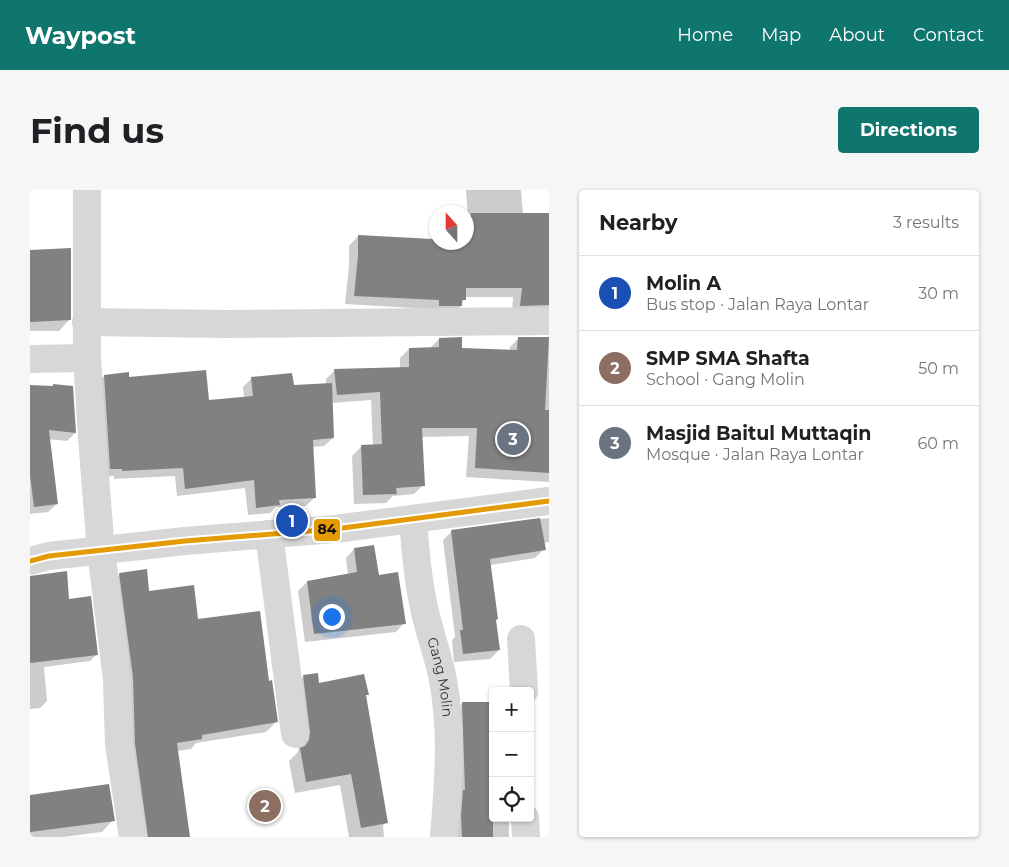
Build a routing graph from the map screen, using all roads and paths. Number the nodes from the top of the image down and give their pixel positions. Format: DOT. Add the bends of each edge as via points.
graph roads {
  1 [pos="86,190"];
  2 [pos="549,321"];
  3 [pos="86,322"];
  4 [pos="87,358"];
  5 [pos="30,359"];
  6 [pos="549,501"];
  7 [pos="413,519"];
  8 [pos="269,534"];
  9 [pos="100,551"];
  10 [pos="30,561"];
  11 [pos="521,639"];
  12 [pos="524,687"];
  13 [pos="295,734"];
  14 [pos="526,822"];
  15 [pos="133,837"];
  16 [pos="444,837"];
  17 [pos="526,837"];
  1 -- 3 [label="street"];
  2 -- 3 [label="street"];
  3 -- 4 [label="street"];
  4 -- 5 [label="street"];
  4 -- 9 [label="street"];
  6 -- 7 [label="street"];
  7 -- 8 [label="street"];
  7 -- 16 [label="street, Gang Molin" via="423,604 443,680 448,716"];
  8 -- 9 [label="street"];
  8 -- 13 [label="street"];
  9 -- 10 [label="street"];
  9 -- 15 [label="street" via="117,678 119,745"];
  11 -- 12 [label="street"];
  14 -- 17 [label="street"];
}
